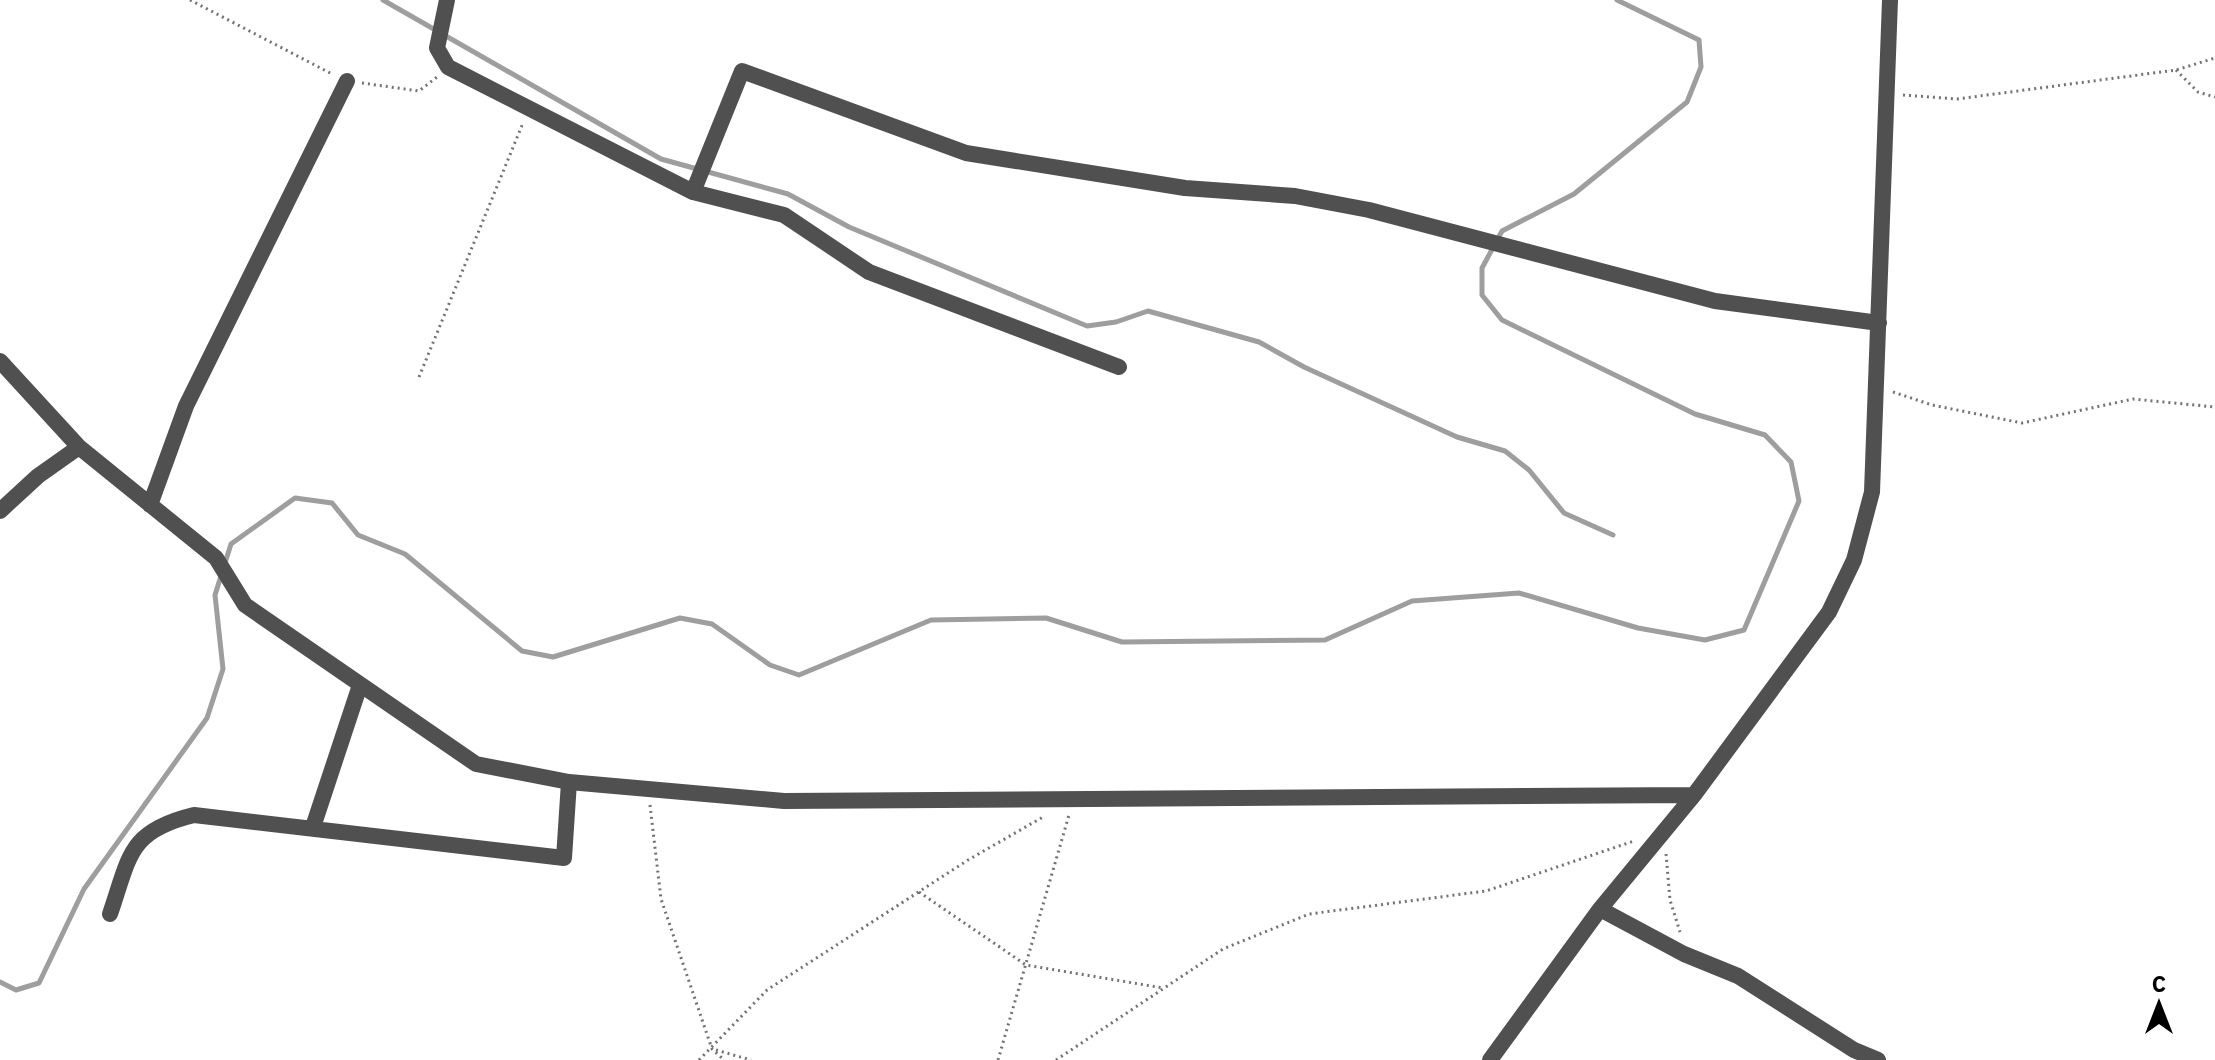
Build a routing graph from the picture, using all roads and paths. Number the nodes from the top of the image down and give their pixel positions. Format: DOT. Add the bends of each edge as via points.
graph roads {
  1 [pos="190,0"];
  2 [pos="447,0"];
  3 [pos="1890,0"];
  4 [pos="2215,58"];
  5 [pos="448,67"];
  6 [pos="2176,70"];
  7 [pos="347,81"];
  8 [pos="1887,93"];
  9 [pos="2215,97"];
  10 [pos="529,109"];
  11 [pos="693,192"];
  12 [pos="1879,323"];
  13 [pos="0,361"];
  14 [pos="1119,367"];
  15 [pos="419,377"];
  16 [pos="1877,387"];
  17 [pos="2215,407"];
  18 [pos="79,447"];
  19 [pos="150,505"];
  20 [pos="0,511"];
  21 [pos="360,685"];
  22 [pos="569,782"];
  23 [pos="648,789"];
  24 [pos="1694,795"];
  25 [pos="1074,799"];
  26 [pos="1047,815"];
  27 [pos="313,827"];
  28 [pos="1665,830"];
  29 [pos="1635,840"];
  30 [pos="919,892"];
  31 [pos="1600,909"];
  32 [pos="110,914"];
  33 [pos="1687,940"];
  34 [pos="1026,965"];
  35 [pos="1165,988"];
  36 [pos="712,1049"];
  37 [pos="699,1060"];
  38 [pos="724,1060"];
  39 [pos="751,1060"];
  40 [pos="998,1060"];
  41 [pos="1056,1060"];
  42 [pos="1490,1060"];
  43 [pos="1878,1060"];
  1 -- 7 [label="path"];
  2 -- 5 [label="street" via="437,48"];
  3 -- 8 [label="street"];
  4 -- 6 [label="path"];
  5 -- 7 [label="path" via="419,91"];
  5 -- 10 [label="street"];
  6 -- 8 [label="path" via="1957,99"];
  6 -- 9 [label="path" via="2198,92"];
  7 -- 19 [label="street" via="186,406"];
  8 -- 12 [label="street"];
  10 -- 11 [label="street"];
  10 -- 15 [label="path"];
  11 -- 12 [label="street" via="742,71 966,153 1185,188 1339,204 1715,301"];
  11 -- 14 [label="street" via="784,215 869,272"];
  12 -- 16 [label="street"];
  13 -- 18 [label="street"];
  16 -- 17 [label="path" via="1932,405 2022,423 2133,399"];
  16 -- 24 [label="street" via="1872,492 1854,560 1829,612"];
  18 -- 19 [label="street"];
  18 -- 20 [label="street"];
  19 -- 21 [label="street" via="216,558 245,605"];
  21 -- 22 [label="street" via="476,764"];
  21 -- 27 [label="street"];
  22 -- 23 [label="street"];
  22 -- 27 [label="street" via="564,858"];
  23 -- 25 [label="street" via="784,801"];
  23 -- 36 [label="path" via="661,899"];
  24 -- 25 [label="street"];
  24 -- 28 [label="street"];
  25 -- 34 [label="path"];
  26 -- 30 [label="path"];
  27 -- 32 [label="street" via="194,815 163,823 133,846"];
  28 -- 31 [label="street"];
  28 -- 33 [label="path" via="1670,900"];
  29 -- 35 [label="path" via="1486,891 1309,914 1223,949"];
  30 -- 34 [label="path"];
  30 -- 36 [label="path" via="767,990"];
  31 -- 42 [label="street"];
  31 -- 43 [label="street" via="1738,976"];
  34 -- 35 [label="path"];
  34 -- 40 [label="path"];
  35 -- 41 [label="path"];
  36 -- 37 [label="path"];
  36 -- 38 [label="path"];
  36 -- 39 [label="path"];
}
